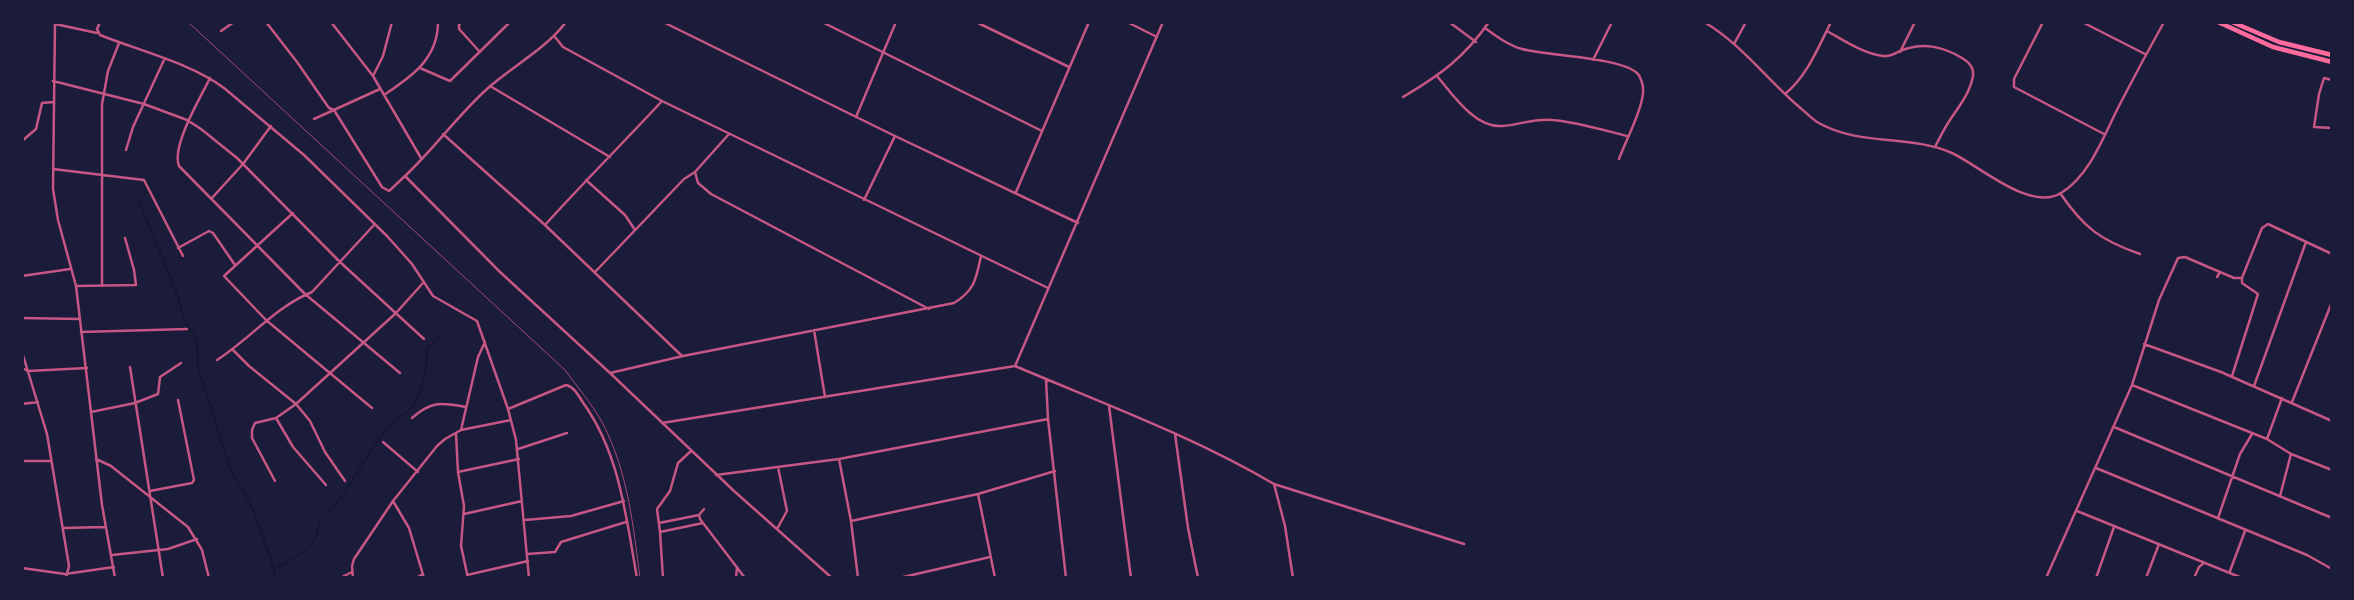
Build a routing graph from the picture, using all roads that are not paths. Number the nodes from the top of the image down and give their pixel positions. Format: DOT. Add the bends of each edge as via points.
graph roads {
  1 [pos="100,22"];
  2 [pos="234,22"];
  3 [pos="266,22"];
  4 [pos="331,22"];
  5 [pos="392,22"];
  6 [pos="438,22"];
  7 [pos="461,22"];
  8 [pos="510,22"];
  9 [pos="566,22"];
  10 [pos="663,22"];
  11 [pos="822,22"];
  12 [pos="896,22"];
  13 [pos="976,22"];
  14 [pos="1088,22"];
  15 [pos="1127,22"];
  16 [pos="1163,22"];
  17 [pos="1448,22"];
  18 [pos="1489,22"];
  19 [pos="1612,22"];
  20 [pos="1704,22"];
  21 [pos="1746,22"];
  22 [pos="1831,22"];
  23 [pos="1915,22"];
  24 [pos="2043,22"];
  25 [pos="2082,22"];
  26 [pos="2164,22"];
  27 [pos="2218,22"];
  28 [pos="2232,22"];
  29 [pos="55,23"];
  30 [pos="1485,28"];
  31 [pos="220,31"];
  32 [pos="1827,31"];
  33 [pos="98,33"];
  34 [pos="555,37"];
  35 [pos="1157,37"];
  36 [pos="1476,42"];
  37 [pos="119,43"];
  38 [pos="1734,44"];
  39 [pos="480,52"];
  40 [pos="1900,52"];
  41 [pos="883,53"];
  42 [pos="2146,55"];
  43 [pos="2332,55"];
  44 [pos="164,60"];
  45 [pos="1593,60"];
  46 [pos="2332,62"];
  47 [pos="1070,67"];
  48 [pos="420,68"];
  49 [pos="373,76"];
  50 [pos="1437,76"];
  51 [pos="210,78"];
  52 [pos="2332,80"];
  53 [pos="53,81"];
  54 [pos="490,86"];
  55 [pos="380,89"];
  56 [pos="103,93"];
  57 [pos="1785,94"];
  58 [pos="384,95"];
  59 [pos="1403,97"];
  60 [pos="662,101"];
  61 [pos="53,102"];
  62 [pos="144,104"];
  63 [pos="334,110"];
  64 [pos="856,117"];
  65 [pos="314,119"];
  66 [pos="189,121"];
  67 [pos="271,126"];
  68 [pos="2332,128"];
  69 [pos="1042,131"];
  70 [pos="443,134"];
  71 [pos="729,134"];
  72 [pos="2104,134"];
  73 [pos="895,136"];
  74 [pos="1627,136"];
  75 [pos="22,142"];
  76 [pos="1936,147"];
  77 [pos="126,150"];
  78 [pos="610,157"];
  79 [pos="421,159"];
  80 [pos="1619,159"];
  81 [pos="243,164"];
  82 [pos="53,169"];
  83 [pos="695,172"];
  84 [pos="100,176"];
  85 [pos="405,176"];
  86 [pos="586,180"];
  87 [pos="1016,192"];
  88 [pos="2060,193"];
  89 [pos="211,199"];
  90 [pos="864,200"];
  91 [pos="293,213"];
  92 [pos="1078,223"];
  93 [pos="374,225"];
  94 [pos="545,225"];
  95 [pos="636,230"];
  96 [pos="125,238"];
  97 [pos="2306,242"];
  98 [pos="256,246"];
  99 [pos="178,248"];
  100 [pos="2140,254"];
  101 [pos="2332,254"];
  102 [pos="182,256"];
  103 [pos="981,256"];
  104 [pos="340,262"];
  105 [pos="235,265"];
  106 [pos="70,269"];
  107 [pos="2220,272"];
  108 [pos="595,273"];
  109 [pos="22,276"];
  110 [pos="2217,278"];
  111 [pos="2242,278"];
  112 [pos="423,283"];
  113 [pos="76,286"];
  114 [pos="102,286"];
  115 [pos="1048,288"];
  116 [pos="306,294"];
  117 [pos="2332,302"];
  118 [pos="929,309"];
  119 [pos="396,313"];
  120 [pos="22,318"];
  121 [pos="80,319"];
  122 [pos="266,320"];
  123 [pos="187,330"];
  124 [pos="814,330"];
  125 [pos="81,332"];
  126 [pos="424,339"];
  127 [pos="484,342"];
  128 [pos="363,343"];
  129 [pos="2144,344"];
  130 [pos="233,350"];
  131 [pos="22,352"];
  132 [pos="682,356"];
  133 [pos="217,360"];
  134 [pos="181,364"];
  135 [pos="1014,366"];
  136 [pos="130,367"];
  137 [pos="22,368"];
  138 [pos="87,368"];
  139 [pos="28,371"];
  140 [pos="329,373"];
  141 [pos="610,373"];
  142 [pos="400,374"];
  143 [pos="2232,376"];
  144 [pos="1046,379"];
  145 [pos="2132,385"];
  146 [pos="2254,386"];
  147 [pos="825,397"];
  148 [pos="2282,398"];
  149 [pos="178,400"];
  150 [pos="38,402"];
  151 [pos="135,402"];
  152 [pos="2292,402"];
  153 [pos="22,404"];
  154 [pos="296,404"];
  155 [pos="1109,406"];
  156 [pos="372,408"];
  157 [pos="466,408"];
  158 [pos="508,409"];
  159 [pos="92,412"];
  160 [pos="276,418"];
  161 [pos="412,418"];
  162 [pos="1048,419"];
  163 [pos="511,420"];
  164 [pos="2332,421"];
  165 [pos="662,423"];
  166 [pos="2114,427"];
  167 [pos="461,430"];
  168 [pos="567,432"];
  169 [pos="456,434"];
  170 [pos="1175,434"];
  171 [pos="2252,434"];
  172 [pos="2267,439"];
  173 [pos="383,442"];
  174 [pos="518,448"];
  175 [pos="691,451"];
  176 [pos="2291,454"];
  177 [pos="96,459"];
  178 [pos="519,459"];
  179 [pos="839,459"];
  180 [pos="51,460"];
  181 [pos="22,461"];
  182 [pos="778,467"];
  183 [pos="2096,468"];
  184 [pos="2332,470"];
  185 [pos="1055,471"];
  186 [pos="418,472"];
  187 [pos="458,472"];
  188 [pos="716,475"];
  189 [pos="2233,477"];
  190 [pos="345,480"];
  191 [pos="275,481"];
  192 [pos="1274,484"];
  193 [pos="326,485"];
  194 [pos="150,491"];
  195 [pos="978,494"];
  196 [pos="2280,496"];
  197 [pos="151,498"];
  198 [pos="393,501"];
  199 [pos="522,501"];
  200 [pos="624,501"];
  201 [pos="704,509"];
  202 [pos="2077,512"];
  203 [pos="464,514"];
  204 [pos="699,515"];
  205 [pos="2218,518"];
  206 [pos="2332,518"];
  207 [pos="524,520"];
  208 [pos="851,521"];
  209 [pos="626,522"];
  210 [pos="659,523"];
  211 [pos="703,523"];
  212 [pos="107,527"];
  213 [pos="2114,527"];
  214 [pos="63,528"];
  215 [pos="777,529"];
  216 [pos="2245,531"];
  217 [pos="660,532"];
  218 [pos="197,539"];
  219 [pos="1464,544"];
  220 [pos="2159,544"];
  221 [pos="158,550"];
  222 [pos="527,554"];
  223 [pos="112,555"];
  224 [pos="990,557"];
  225 [pos="528,562"];
  226 [pos="2204,563"];
  227 [pos="737,567"];
  228 [pos="22,568"];
  229 [pos="114,568"];
  230 [pos="2332,569"];
  231 [pos="2230,571"];
  232 [pos="352,572"];
  233 [pos="66,576"];
  234 [pos="424,576"];
  235 [pos="468,576"];
  236 [pos="115,578"];
  237 [pos="163,578"];
  238 [pos="209,578"];
  239 [pos="340,578"];
  240 [pos="353,578"];
  241 [pos="416,578"];
  242 [pos="530,578"];
  243 [pos="636,578"];
  244 [pos="663,578"];
  245 [pos="736,578"];
  246 [pos="746,578"];
  247 [pos="832,578"];
  248 [pos="858,578"];
  249 [pos="899,578"];
  250 [pos="995,578"];
  251 [pos="1066,578"];
  252 [pos="1130,578"];
  253 [pos="1198,578"];
  254 [pos="1294,578"];
  255 [pos="2046,578"];
  256 [pos="2096,578"];
  257 [pos="2146,578"];
  258 [pos="2194,578"];
  259 [pos="2242,578"];
  1 -- 33 [label="street"];
  2 -- 31 [label="street"];
  3 -- 63 [label="street" via="329,108"];
  4 -- 49 [label="street"];
  5 -- 49 [label="street" via="383,56"];
  6 -- 48 [label="street" via="437,39"];
  7 -- 39 [label="street" via="458,25 460,29"];
  8 -- 39 [label="street"];
  9 -- 34 [label="street"];
  10 -- 64 [label="street"];
  11 -- 41 [label="street"];
  12 -- 41 [label="street"];
  13 -- 47 [label="street"];
  14 -- 47 [label="street"];
  15 -- 35 [label="street"];
  16 -- 35 [label="street"];
  17 -- 36 [label="street"];
  18 -- 30 [label="street"];
  19 -- 45 [label="street"];
  20 -- 38 [label="street"];
  21 -- 38 [label="street"];
  22 -- 32 [label="street"];
  23 -- 40 [label="street"];
  24 -- 72 [label="street" via="2014,78 2014,87"];
  25 -- 42 [label="street"];
  26 -- 42 [label="street"];
  27 -- 46 [label="highway" via="2273,47"];
  28 -- 43 [label="highway" via="2279,42"];
  29 -- 33 [label="street"];
  29 -- 53 [label="street"];
  30 -- 36 [label="street"];
  30 -- 45 [label="street" via="1519,48"];
  32 -- 40 [label="street" via="1880,56 1890,57"];
  32 -- 57 [label="street" via="1796,85"];
  33 -- 37 [label="street"];
  34 -- 54 [label="street"];
  34 -- 60 [label="street" via="563,47"];
  35 -- 92 [label="street"];
  36 -- 50 [label="street"];
  37 -- 44 [label="street"];
  37 -- 56 [label="street"];
  38 -- 57 [label="street"];
  39 -- 48 [label="street" via="449,81"];
  40 -- 76 [label="street" via="1919,46 1936,46 1966,60 1972,68 1973,77 1964,102"];
  41 -- 64 [label="street"];
  41 -- 69 [label="street"];
  42 -- 72 [label="street"];
  44 -- 51 [label="street"];
  44 -- 62 [label="street"];
  45 -- 74 [label="street" via="1624,66 1640,78 1642,98"];
  47 -- 69 [label="street"];
  48 -- 58 [label="street"];
  49 -- 55 [label="street"];
  50 -- 59 [label="street"];
  50 -- 74 [label="street" via="1478,119 1491,125 1552,120"];
  51 -- 66 [label="street"];
  51 -- 67 [label="street"];
  52 -- 68 [label="street" via="2324,78 2314,127"];
  53 -- 56 [label="street"];
  53 -- 61 [label="street"];
  54 -- 70 [label="street"];
  54 -- 78 [label="street"];
  55 -- 58 [label="street"];
  55 -- 63 [label="street"];
  56 -- 62 [label="street"];
  56 -- 84 [label="street"];
  57 -- 76 [label="street" via="1816,121 1842,134"];
  58 -- 79 [label="street"];
  60 -- 71 [label="street"];
  60 -- 78 [label="street"];
  61 -- 75 [label="street" via="42,103 36,129"];
  61 -- 82 [label="street"];
  62 -- 66 [label="street"];
  62 -- 77 [label="street"];
  63 -- 65 [label="street"];
  63 -- 85 [label="street" via="385,190 389,191"];
  64 -- 73 [label="street"];
  66 -- 81 [label="street"];
  66 -- 89 [label="street" via="177,160"];
  67 -- 81 [label="street"];
  67 -- 93 [label="street"];
  69 -- 87 [label="street"];
  70 -- 79 [label="street"];
  70 -- 94 [label="street"];
  71 -- 83 [label="street"];
  71 -- 90 [label="street"];
  72 -- 88 [label="street" via="2082,172"];
  73 -- 87 [label="street"];
  73 -- 90 [label="street"];
  74 -- 80 [label="street"];
  76 -- 88 [label="street" via="2032,197"];
  78 -- 86 [label="street"];
  79 -- 85 [label="street"];
  81 -- 89 [label="street"];
  81 -- 91 [label="street"];
  82 -- 84 [label="street"];
  82 -- 106 [label="street" via="58,220"];
  83 -- 95 [label="street" via="684,179"];
  83 -- 118 [label="street" via="698,183 711,194"];
  84 -- 99 [label="street" via="144,180"];
  84 -- 114 [label="street"];
  85 -- 141 [label="street" via="500,272"];
  86 -- 94 [label="street"];
  86 -- 95 [label="street" via="625,215"];
  87 -- 92 [label="street"];
  88 -- 100 [label="street" via="2089,229 2115,245"];
  89 -- 98 [label="street"];
  90 -- 103 [label="street"];
  91 -- 98 [label="street"];
  91 -- 104 [label="street"];
  92 -- 115 [label="street"];
  93 -- 104 [label="street"];
  93 -- 112 [label="street" via="412,264"];
  94 -- 108 [label="street"];
  95 -- 108 [label="street"];
  96 -- 114 [label="street" via="136,285"];
  97 -- 101 [label="street"];
  97 -- 111 [label="street" via="2272,225 2264,225"];
  97 -- 146 [label="street"];
  98 -- 105 [label="street"];
  98 -- 116 [label="street"];
  99 -- 102 [label="street"];
  99 -- 105 [label="street" via="209,231"];
  103 -- 115 [label="street"];
  103 -- 118 [label="street" via="974,287 954,303"];
  104 -- 116 [label="street" via="312,292"];
  104 -- 119 [label="street"];
  105 -- 122 [label="street" via="224,276"];
  106 -- 109 [label="street"];
  106 -- 113 [label="street"];
  107 -- 110 [label="street"];
  107 -- 111 [label="street"];
  107 -- 129 [label="street" via="2185,257 2178,258"];
  108 -- 132 [label="street"];
  111 -- 143 [label="street" via="2242,283 2258,294"];
  112 -- 119 [label="street"];
  112 -- 127 [label="street" via="440,302 477,321"];
  113 -- 114 [label="street"];
  113 -- 121 [label="street"];
  115 -- 135 [label="street"];
  116 -- 122 [label="street"];
  116 -- 128 [label="street"];
  117 -- 152 [label="street"];
  118 -- 124 [label="street"];
  119 -- 126 [label="street"];
  119 -- 128 [label="street"];
  120 -- 121 [label="street"];
  121 -- 125 [label="street"];
  122 -- 130 [label="street"];
  122 -- 140 [label="street"];
  123 -- 125 [label="street"];
  124 -- 132 [label="street"];
  124 -- 147 [label="street"];
  125 -- 138 [label="street"];
  127 -- 157 [label="street"];
  127 -- 158 [label="street"];
  128 -- 140 [label="street"];
  128 -- 142 [label="street"];
  129 -- 143 [label="street"];
  129 -- 145 [label="street"];
  130 -- 133 [label="street"];
  130 -- 154 [label="street"];
  131 -- 139 [label="street"];
  132 -- 141 [label="street"];
  134 -- 151 [label="street" via="160,377 158,394"];
  135 -- 144 [label="street"];
  135 -- 147 [label="street"];
  136 -- 151 [label="street"];
  137 -- 139 [label="street"];
  138 -- 139 [label="street"];
  138 -- 159 [label="street"];
  139 -- 150 [label="street"];
  140 -- 154 [label="street"];
  140 -- 156 [label="street"];
  141 -- 165 [label="street"];
  143 -- 146 [label="street"];
  144 -- 155 [label="street"];
  144 -- 162 [label="street"];
  145 -- 166 [label="street"];
  145 -- 171 [label="street"];
  146 -- 148 [label="street"];
  147 -- 165 [label="street"];
  148 -- 152 [label="street"];
  148 -- 172 [label="street"];
  149 -- 194 [label="street" via="194,480"];
  150 -- 153 [label="street"];
  150 -- 180 [label="street"];
  151 -- 159 [label="street"];
  151 -- 194 [label="street"];
  152 -- 164 [label="street"];
  154 -- 160 [label="street"];
  154 -- 190 [label="street" via="310,421 325,452"];
  155 -- 170 [label="street"];
  155 -- 252 [label="street"];
  157 -- 161 [label="street" via="436,404"];
  157 -- 167 [label="street"];
  158 -- 163 [label="street"];
  158 -- 200 [label="street" via="566,385 573,388 597,424 614,461"];
  159 -- 177 [label="street"];
  160 -- 191 [label="street" via="255,423 252,430 259,453"];
  160 -- 193 [label="street" via="293,448"];
  162 -- 179 [label="street"];
  162 -- 185 [label="street"];
  163 -- 167 [label="street"];
  163 -- 174 [label="street"];
  165 -- 175 [label="street"];
  166 -- 183 [label="street"];
  166 -- 189 [label="street"];
  167 -- 169 [label="street"];
  168 -- 174 [label="street"];
  169 -- 186 [label="street" via="441,442"];
  169 -- 187 [label="street"];
  170 -- 192 [label="street"];
  170 -- 253 [label="street"];
  171 -- 172 [label="street"];
  171 -- 189 [label="street" via="2240,454"];
  172 -- 176 [label="street"];
  173 -- 186 [label="street"];
  174 -- 178 [label="street"];
  175 -- 188 [label="street"];
  175 -- 210 [label="street" via="678,463 670,491 657,509"];
  176 -- 184 [label="street"];
  176 -- 196 [label="street"];
  177 -- 197 [label="street" via="111,466"];
  177 -- 212 [label="street"];
  178 -- 187 [label="street"];
  178 -- 199 [label="street"];
  179 -- 182 [label="street"];
  179 -- 208 [label="street"];
  180 -- 181 [label="street"];
  180 -- 214 [label="street"];
  182 -- 188 [label="street"];
  182 -- 215 [label="street" via="787,511"];
  183 -- 202 [label="street"];
  183 -- 205 [label="street"];
  185 -- 195 [label="street"];
  185 -- 251 [label="street"];
  186 -- 198 [label="street"];
  187 -- 203 [label="street"];
  188 -- 215 [label="street"];
  189 -- 196 [label="street"];
  189 -- 205 [label="street"];
  192 -- 219 [label="street"];
  192 -- 254 [label="street"];
  194 -- 197 [label="street"];
  195 -- 208 [label="street"];
  195 -- 224 [label="street"];
  196 -- 206 [label="street"];
  197 -- 218 [label="street" via="188,527"];
  197 -- 221 [label="street"];
  198 -- 232 [label="street" via="354,559"];
  198 -- 234 [label="street" via="409,528"];
  199 -- 203 [label="street"];
  199 -- 207 [label="street"];
  200 -- 207 [label="street" via="571,516"];
  200 -- 209 [label="street"];
  201 -- 204 [label="street"];
  202 -- 213 [label="street"];
  202 -- 255 [label="street"];
  203 -- 235 [label="street" via="461,546"];
  204 -- 210 [label="street"];
  204 -- 211 [label="street"];
  205 -- 216 [label="street"];
  207 -- 222 [label="street"];
  208 -- 248 [label="street"];
  209 -- 222 [label="street" via="561,542 555,552"];
  209 -- 243 [label="street"];
  210 -- 217 [label="street"];
  211 -- 217 [label="street"];
  211 -- 227 [label="street"];
  212 -- 214 [label="street"];
  212 -- 223 [label="street"];
  213 -- 220 [label="street"];
  213 -- 256 [label="street"];
  214 -- 233 [label="street" via="69,566"];
  215 -- 247 [label="street"];
  216 -- 230 [label="street" via="2307,555"];
  216 -- 231 [label="street"];
  217 -- 244 [label="street"];
  218 -- 221 [label="street"];
  218 -- 238 [label="street"];
  220 -- 226 [label="street"];
  220 -- 257 [label="street"];
  221 -- 223 [label="street"];
  221 -- 237 [label="street"];
  222 -- 225 [label="street"];
  223 -- 229 [label="street"];
  224 -- 249 [label="street"];
  224 -- 250 [label="street"];
  225 -- 235 [label="street"];
  225 -- 242 [label="street"];
  226 -- 231 [label="street"];
  226 -- 258 [label="street"];
  227 -- 245 [label="street"];
  227 -- 246 [label="street"];
  228 -- 233 [label="street"];
  229 -- 233 [label="street"];
  229 -- 236 [label="street"];
  231 -- 259 [label="street"];
  232 -- 239 [label="street"];
  232 -- 240 [label="street"];
  234 -- 241 [label="street"];
}
